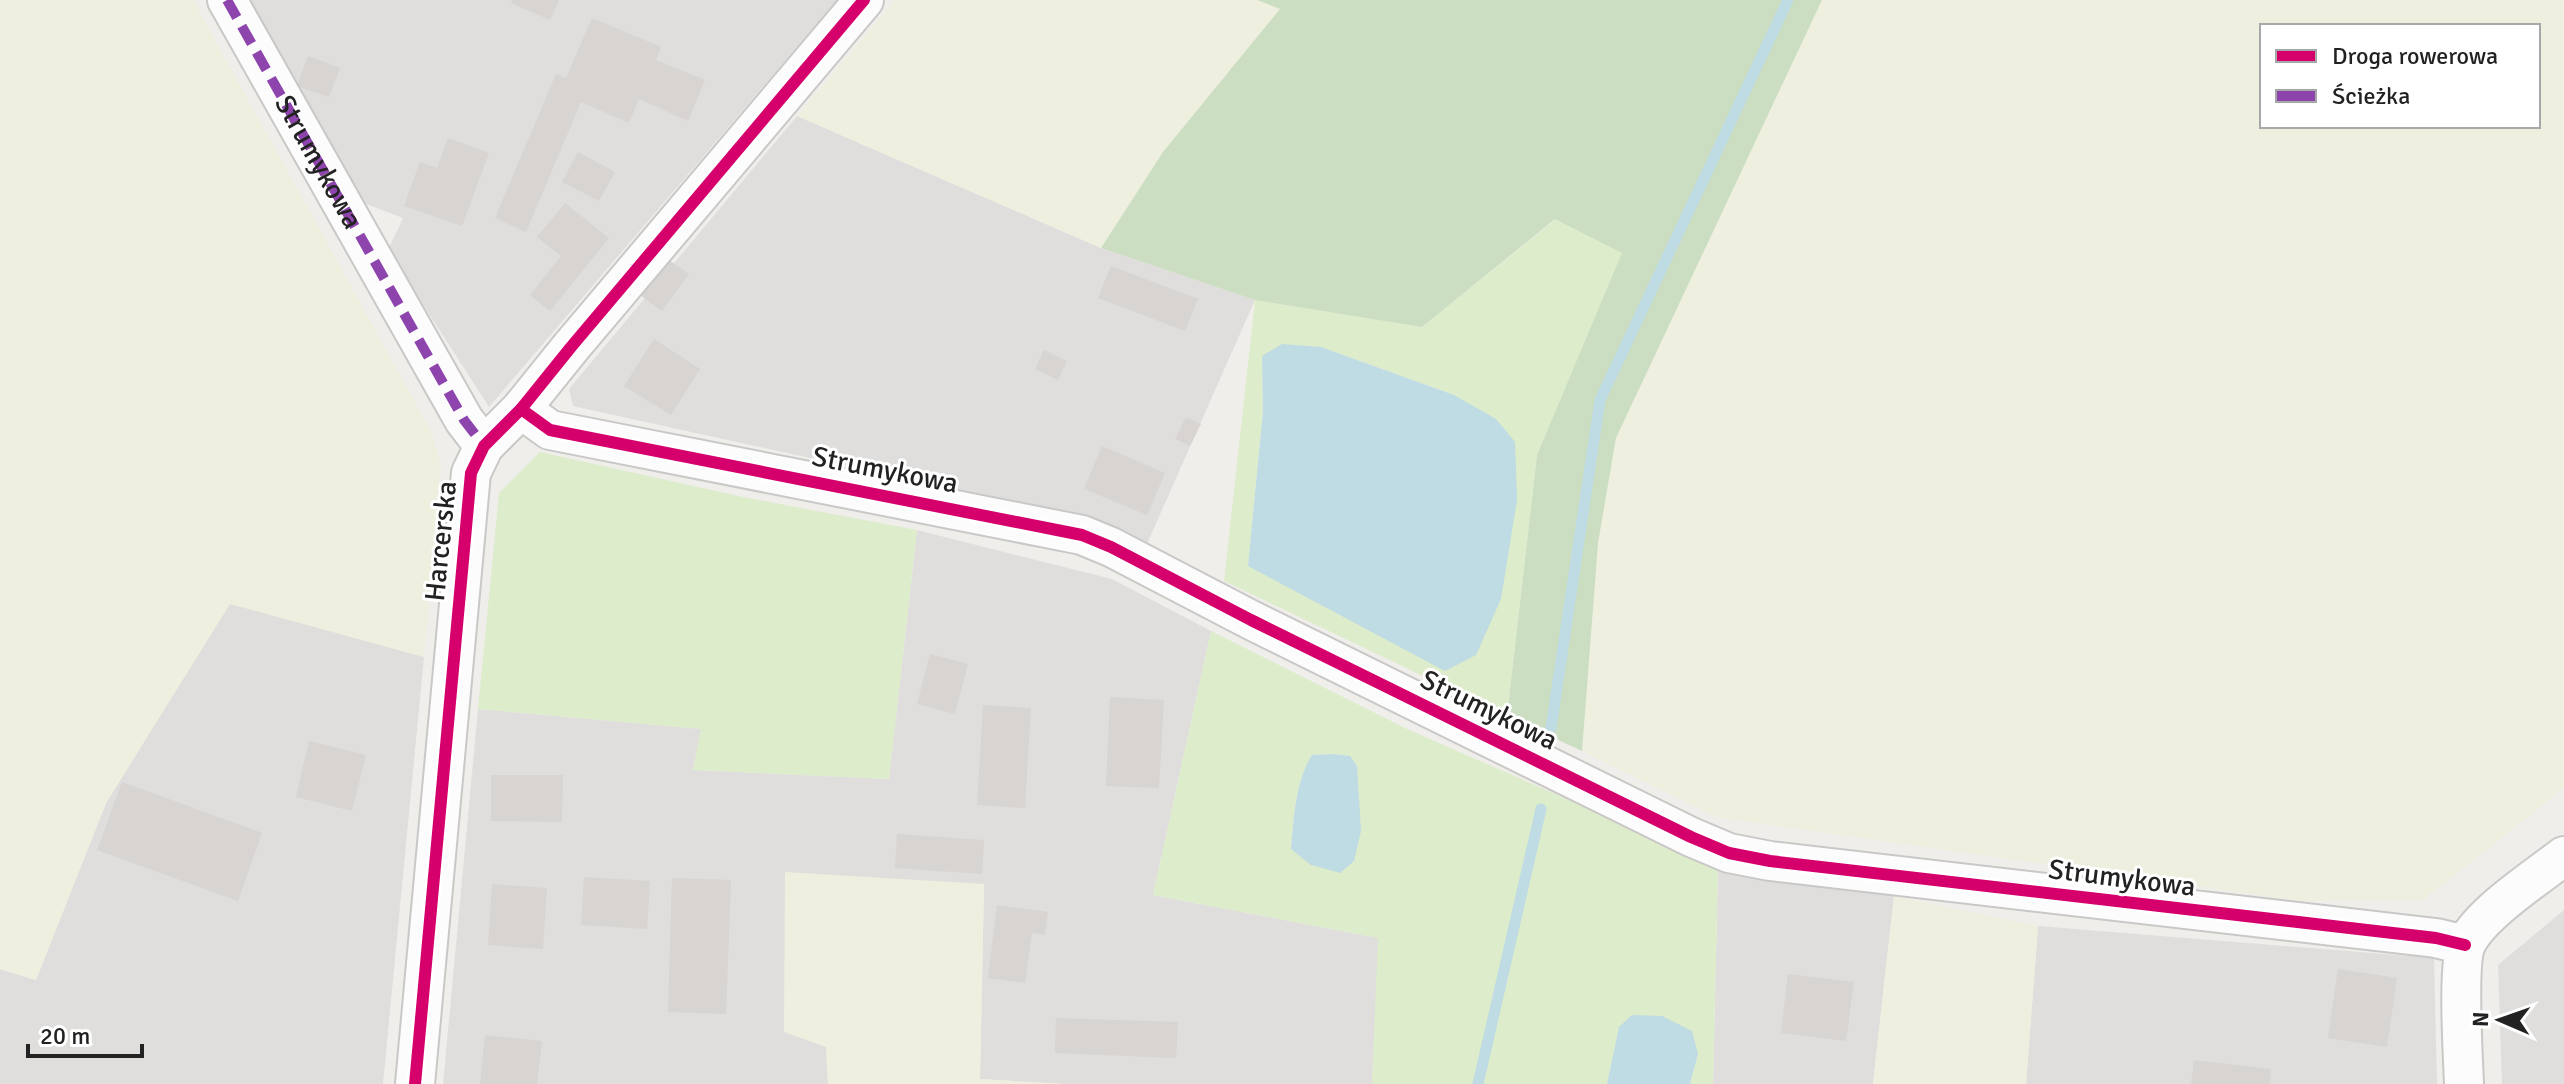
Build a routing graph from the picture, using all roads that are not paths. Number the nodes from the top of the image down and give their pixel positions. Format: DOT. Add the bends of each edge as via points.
graph roads {
  1 [pos="227,0"];
  2 [pos="864,0"];
  3 [pos="521,409"];
  4 [pos="484,446"];
  5 [pos="2564,856"];
  6 [pos="2465,945"];
  7 [pos="415,1084"];
  8 [pos="2464,1084"];
  1 -- 4 [label="street, Strumykowa" via="464,420"];
  2 -- 3 [label="street, Harcerska"];
  3 -- 4 [label="street, Harcerska"];
  3 -- 6 [label="street, Strumykowa" via="550,430 1082,535 1729,853"];
  4 -- 7 [label="street, Harcerska" via="471,473"];
  5 -- 6 [label="street" via="2477,927"];
  6 -- 8 [label="street"];
}
